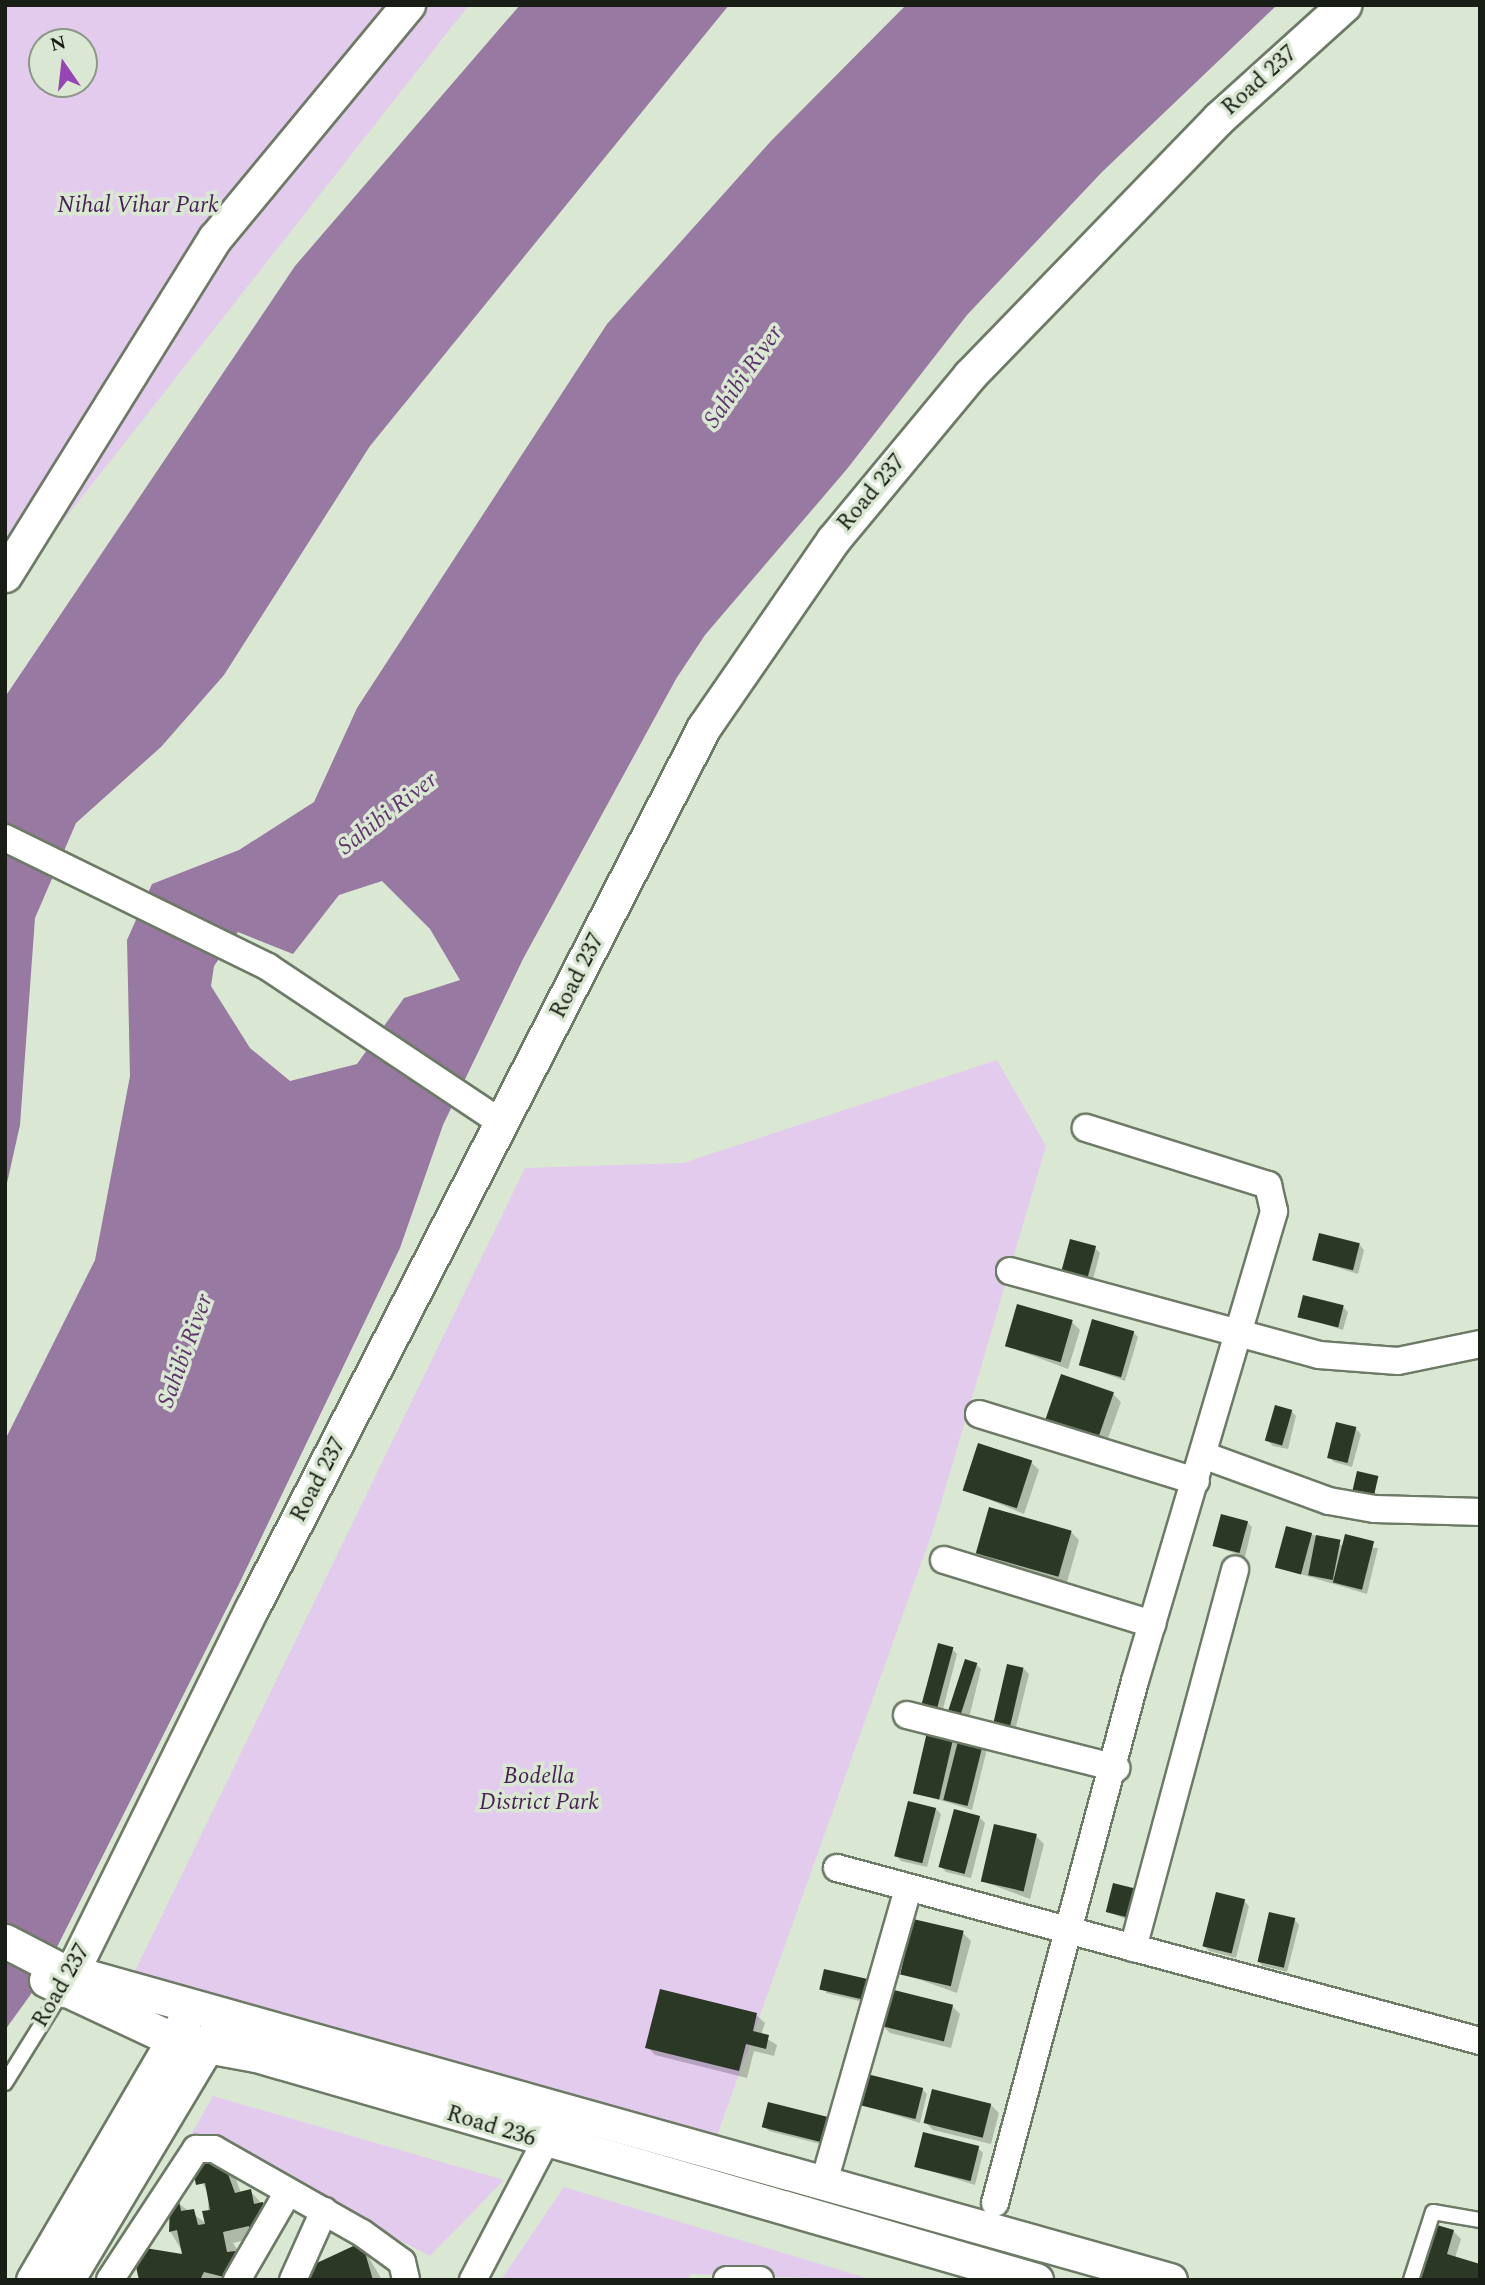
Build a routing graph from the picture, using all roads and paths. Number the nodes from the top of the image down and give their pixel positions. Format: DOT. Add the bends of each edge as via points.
graph roads {
  1 [pos="408,5"];
  2 [pos="1344,5"];
  3 [pos="5,575"];
  4 [pos="5,838"];
  5 [pos="503,1124"];
  6 [pos="1086,1128"];
  7 [pos="1010,1271"];
  8 [pos="1239,1338"];
  9 [pos="1480,1344"];
  10 [pos="979,1414"];
  11 [pos="1203,1455"];
  12 [pos="1196,1480"];
  13 [pos="1480,1512"];
  14 [pos="944,1560"];
  15 [pos="1235,1569"];
  16 [pos="1152,1624"];
  17 [pos="907,1715"];
  18 [pos="1116,1768"];
  19 [pos="837,1868"];
  20 [pos="908,1888"];
  21 [pos="1072,1932"];
  22 [pos="5,1941"];
  23 [pos="1133,1948"];
  24 [pos="5,1959"];
  25 [pos="61,1978"];
  26 [pos="191,2007"];
  27 [pos="226,2014"];
  28 [pos="174,2040"];
  29 [pos="1480,2041"];
  30 [pos="206,2049"];
  31 [pos="5,2082"];
  32 [pos="563,2109"];
  33 [pos="544,2143"];
  34 [pos="824,2182"];
  35 [pos="288,2192"];
  36 [pos="324,2211"];
  37 [pos="991,2217"];
  38 [pos="1480,2220"];
  39 [pos="976,2263"];
  40 [pos="33,2280"];
  41 [pos="66,2280"];
  42 [pos="110,2280"];
  43 [pos="237,2280"];
  44 [pos="293,2280"];
  45 [pos="406,2280"];
  46 [pos="473,2280"];
  47 [pos="727,2280"];
  48 [pos="760,2280"];
  49 [pos="1036,2280"];
  50 [pos="1170,2280"];
  51 [pos="1411,2280"];
  1 -- 3 [label="street" via="215,238"];
  2 -- 5 [label="street, Road 237" via="1089,248 970,375 833,540 704,727"];
  4 -- 5 [label="street" via="268,967 319,1007"];
  5 -- 25 [label="street, Road 237"];
  6 -- 8 [label="street" via="1268,1185 1273,1211"];
  7 -- 8 [label="street"];
  8 -- 9 [label="street" via="1319,1355 1398,1362"];
  8 -- 11 [label="street"];
  10 -- 12 [label="street"];
  11 -- 12 [label="street"];
  11 -- 13 [label="street" via="1329,1501 1375,1509"];
  12 -- 16 [label="street"];
  14 -- 16 [label="street"];
  15 -- 23 [label="street"];
  16 -- 18 [label="street"];
  17 -- 18 [label="street"];
  18 -- 21 [label="street"];
  19 -- 20 [label="street"];
  20 -- 21 [label="street"];
  20 -- 34 [label="street"];
  21 -- 23 [label="street"];
  21 -- 37 [label="street"];
  22 -- 25 [label="street"];
  23 -- 29 [label="street"];
  24 -- 25 [label="street"];
  25 -- 26 [label="street"];
  25 -- 28 [label="street, Road 236"];
  25 -- 31 [label="lane, Road 237"];
  26 -- 27 [label="street"];
  26 -- 28 [label="street"];
  27 -- 30 [label="street"];
  27 -- 32 [label="street"];
  28 -- 30 [label="street, Road 236"];
  28 -- 40 [label="street"];
  30 -- 33 [label="street, Road 236" via="256,2055"];
  30 -- 41 [label="street"];
  32 -- 33 [label="street"];
  32 -- 34 [label="street"];
  33 -- 39 [label="street, Road 236"];
  33 -- 46 [label="street"];
  34 -- 37 [label="street"];
  35 -- 36 [label="street"];
  35 -- 42 [label="street" via="214,2149 196,2149"];
  35 -- 43 [label="street"];
  36 -- 44 [label="street"];
  36 -- 45 [label="street" via="402,2262"];
  37 -- 39 [label="lane"];
  37 -- 50 [label="street"];
  38 -- 51 [label="lane" via="1433,2212"];
  39 -- 49 [label="street, Road 236"];
  47 -- 48 [label="street"];
}
